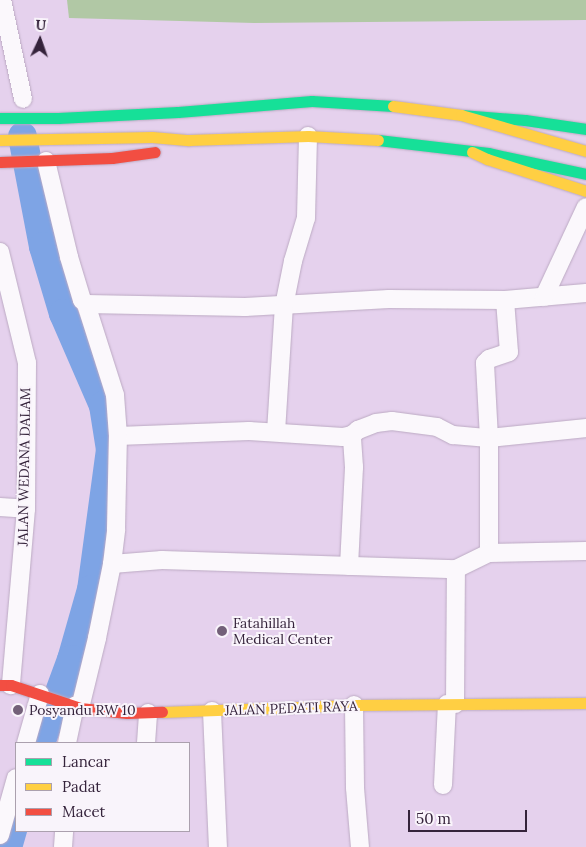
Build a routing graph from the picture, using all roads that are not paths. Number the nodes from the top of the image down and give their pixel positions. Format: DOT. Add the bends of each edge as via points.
graph roads {
  1 [pos="2,0"];
  2 [pos="21,99"];
  3 [pos="121,103"];
  4 [pos="193,109"];
  5 [pos="461,115"];
  6 [pos="0,118"];
  7 [pos="581,125"];
  8 [pos="308,136"];
  9 [pos="0,140"];
  10 [pos="189,140"];
  11 [pos="586,151"];
  12 [pos="472,152"];
  13 [pos="41,161"];
  14 [pos="0,162"];
  15 [pos="586,174"];
  16 [pos="586,191"];
  17 [pos="586,207"];
  18 [pos="0,252"];
  19 [pos="586,293"];
  20 [pos="544,297"];
  21 [pos="505,300"];
  22 [pos="86,304"];
  23 [pos="284,306"];
  24 [pos="8,322"];
  25 [pos="586,428"];
  26 [pos="276,432"];
  27 [pos="352,435"];
  28 [pos="118,436"];
  29 [pos="489,438"];
  30 [pos="0,507"];
  31 [pos="26,509"];
  32 [pos="586,551"];
  33 [pos="489,554"];
  34 [pos="112,564"];
  35 [pos="349,566"];
  36 [pos="456,569"];
  37 [pos="6,685"];
  38 [pos="40,695"];
  39 [pos="586,703"];
  40 [pos="451,704"];
  41 [pos="354,705"];
  42 [pos="75,706"];
  43 [pos="212,711"];
  44 [pos="148,713"];
  45 [pos="26,742"];
  46 [pos="67,742"];
  47 [pos="146,742"];
  48 [pos="15,782"];
  49 [pos="443,785"];
  50 [pos="64,832"];
  51 [pos="0,835"];
  52 [pos="63,847"];
  53 [pos="218,847"];
  54 [pos="360,847"];
  1 -- 2 [label="street"];
  3 -- 4 [label="main road"];
  4 -- 5 [label="main road" via="312,101"];
  4 -- 6 [label="main road" via="58,118"];
  5 -- 7 [label="main road"];
  5 -- 11 [label="main road"];
  8 -- 10 [label="main road"];
  8 -- 12 [label="main road"];
  8 -- 23 [label="street" via="306,218"];
  9 -- 10 [label="main road" via="152,137"];
  10 -- 13 [label="main road" via="145,154"];
  12 -- 15 [label="main road" via="522,158"];
  12 -- 16 [label="main road"];
  13 -- 14 [label="main road"];
  13 -- 22 [label="street" via="76,281"];
  17 -- 20 [label="street"];
  18 -- 24 [label="street, JALAN WEDANA DALAM"];
  19 -- 20 [label="street"];
  20 -- 21 [label="street"];
  21 -- 23 [label="street" via="389,299"];
  21 -- 29 [label="street" via="508,352 485,363"];
  22 -- 23 [label="street"];
  22 -- 28 [label="street" via="115,395"];
  23 -- 26 [label="street"];
  24 -- 31 [label="street, JALAN WEDANA DALAM" via="26,363"];
  25 -- 29 [label="street"];
  26 -- 27 [label="street"];
  26 -- 28 [label="street"];
  27 -- 29 [label="street" via="376,423 392,421"];
  27 -- 35 [label="street" via="354,467"];
  28 -- 34 [label="street"];
  29 -- 33 [label="street"];
  30 -- 31 [label="street"];
  31 -- 37 [label="street, JALAN WEDANA DALAM"];
  32 -- 33 [label="street"];
  33 -- 36 [label="street"];
  34 -- 35 [label="street" via="162,560"];
  34 -- 42 [label="street" via="97,638"];
  35 -- 36 [label="street"];
  36 -- 40 [label="street"];
  37 -- 38 [label="main road, JALAN PEDATI RAYA"];
  38 -- 42 [label="main road, JALAN PEDATI RAYA"];
  38 -- 45 [label="street"];
  39 -- 40 [label="main road, JALAN PEDATI RAYA"];
  40 -- 41 [label="main road, JALAN PEDATI RAYA"];
  40 -- 49 [label="street"];
  41 -- 43 [label="main road, JALAN PEDATI RAYA"];
  41 -- 54 [label="street" via="355,788"];
  42 -- 44 [label="main road, JALAN PEDATI RAYA"];
  42 -- 46 [label="street"];
  43 -- 44 [label="main road, JALAN PEDATI RAYA"];
  43 -- 53 [label="street"];
  44 -- 47 [label="street"];
  48 -- 51 [label="street"];
  50 -- 52 [label="street"];
}
